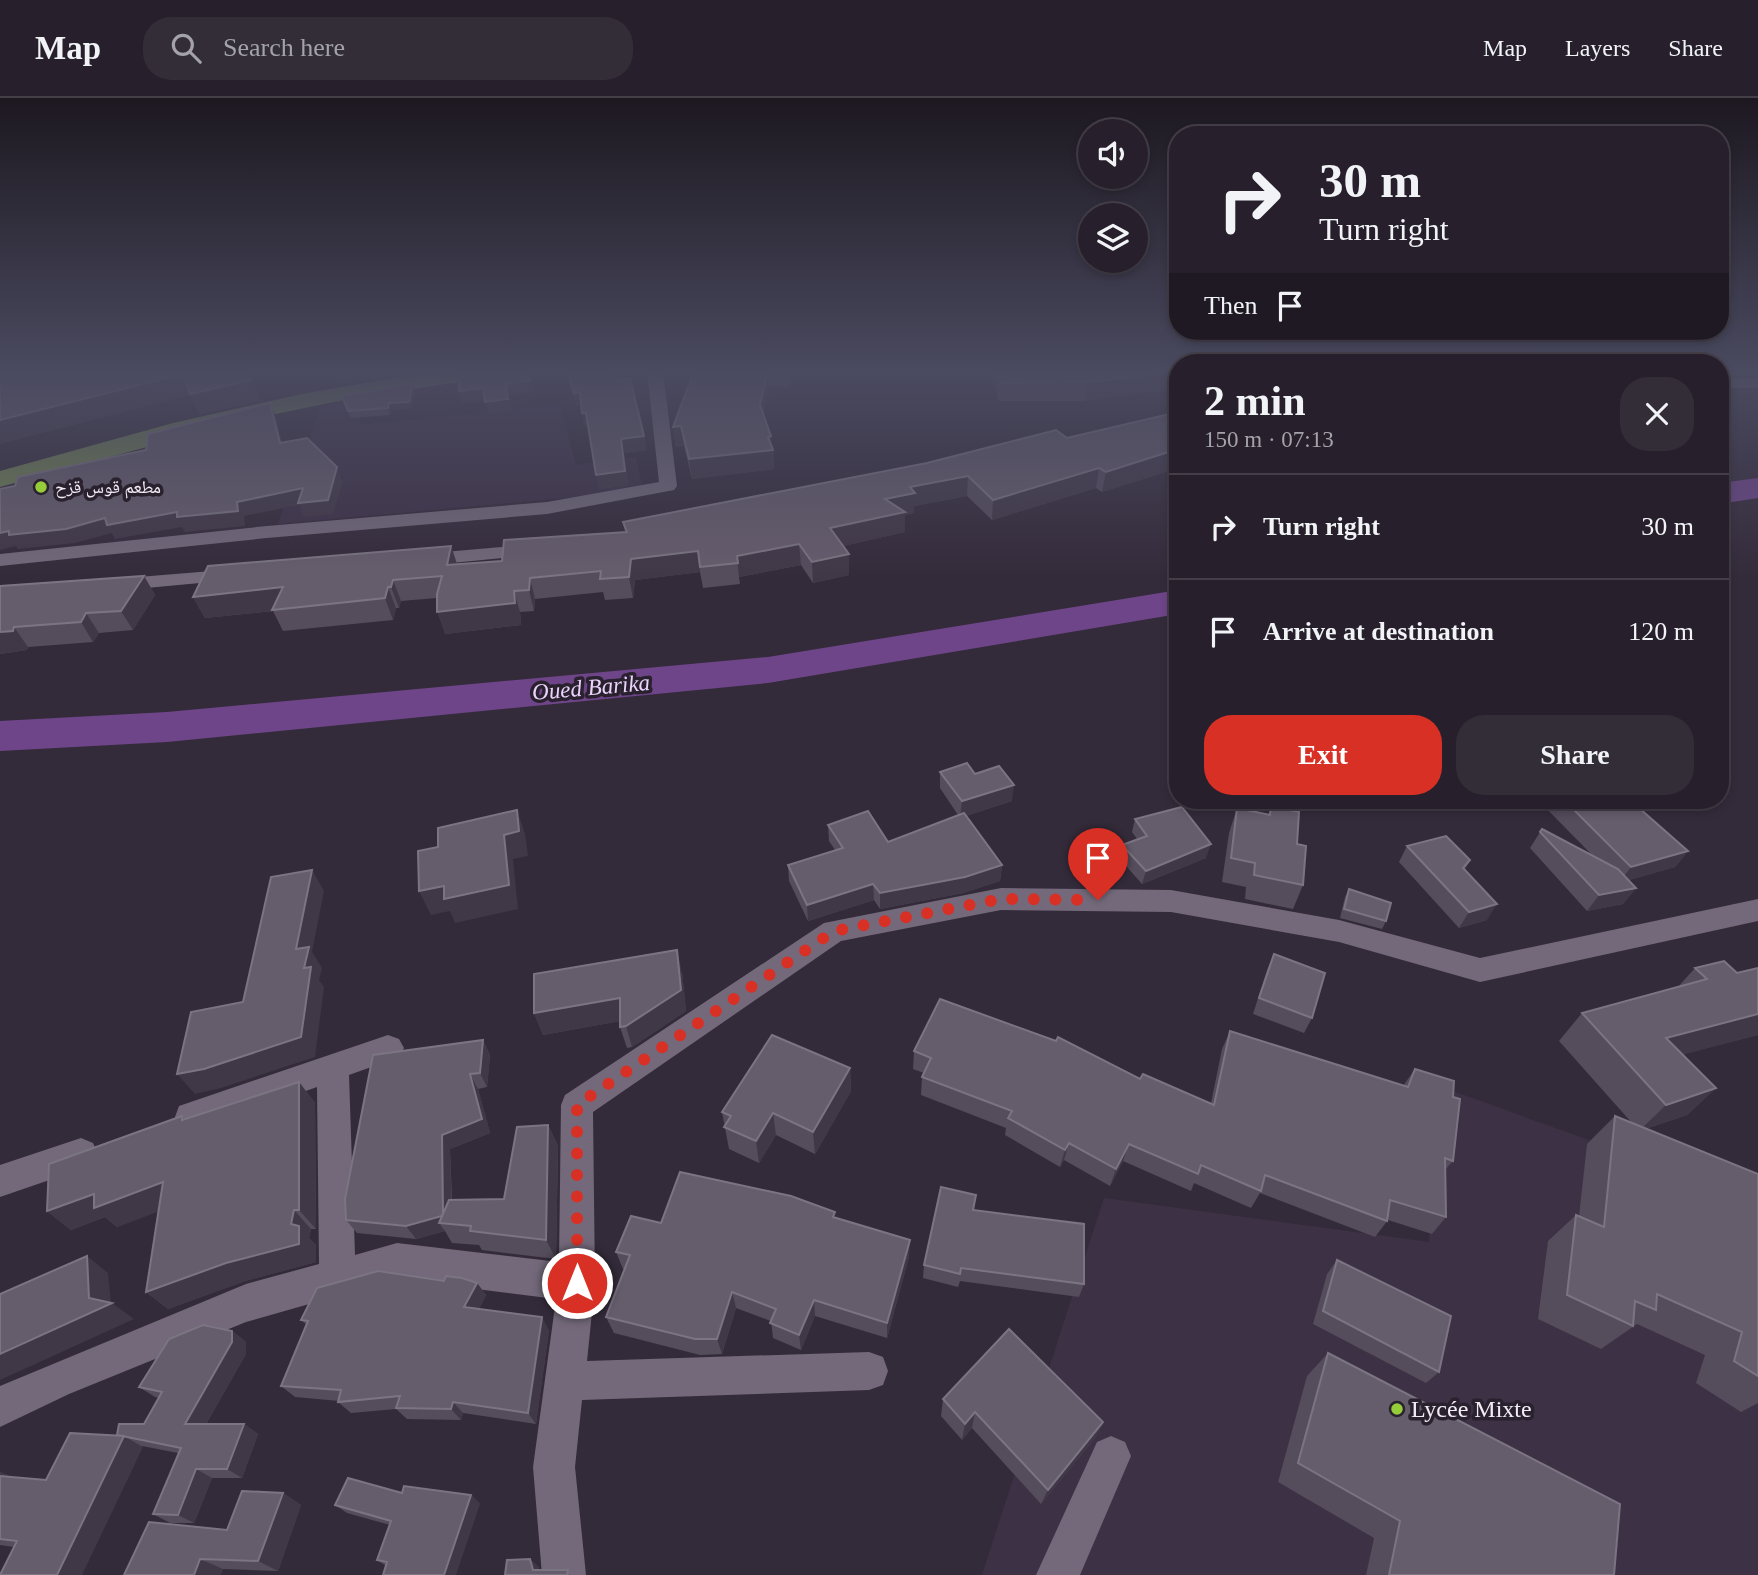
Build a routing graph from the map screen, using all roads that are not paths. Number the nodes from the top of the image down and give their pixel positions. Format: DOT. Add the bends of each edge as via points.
graph roads {
  1 [pos="89,440"];
  2 [pos="115,440"];
  3 [pos="663,440"];
  4 [pos="2,465"];
  5 [pos="561,548"];
  6 [pos="0,560"];
  7 [pos="396,562"];
  8 [pos="260,573"];
  9 [pos="96,587"];
  10 [pos="1758,910"];
  11 [pos="388,1048"];
  12 [pos="333,1068"];
  13 [pos="167,1125"];
  14 [pos="116,1142"];
  15 [pos="0,1181"];
  16 [pos="337,1278"];
  17 [pos="577,1283"];
  18 [pos="869,1371"];
  19 [pos="567,1381"];
  20 [pos="0,1407"];
  21 [pos="1111,1456"];
  22 [pos="564,1575"];
  23 [pos="1058,1575"];
  1 -- 4 [label="main road"];
  2 -- 4 [label="main road"];
  3 -- 6 [label="street" via="668,486 547,508"];
  5 -- 7 [label="street"];
  8 -- 9 [label="street"];
  10 -- 17 [label="street" via="1480,970 1339,931 1171,901 1001,899 834,931 577,1105"];
  11 -- 12 [label="street"];
  12 -- 13 [label="street"];
  12 -- 16 [label="street"];
  14 -- 15 [label="street"];
  16 -- 17 [label="street" via="397,1262"];
  16 -- 20 [label="street" via="246,1303"];
  17 -- 19 [label="street"];
  18 -- 19 [label="street"];
  19 -- 22 [label="street" via="554,1467"];
  21 -- 23 [label="street"];
}
